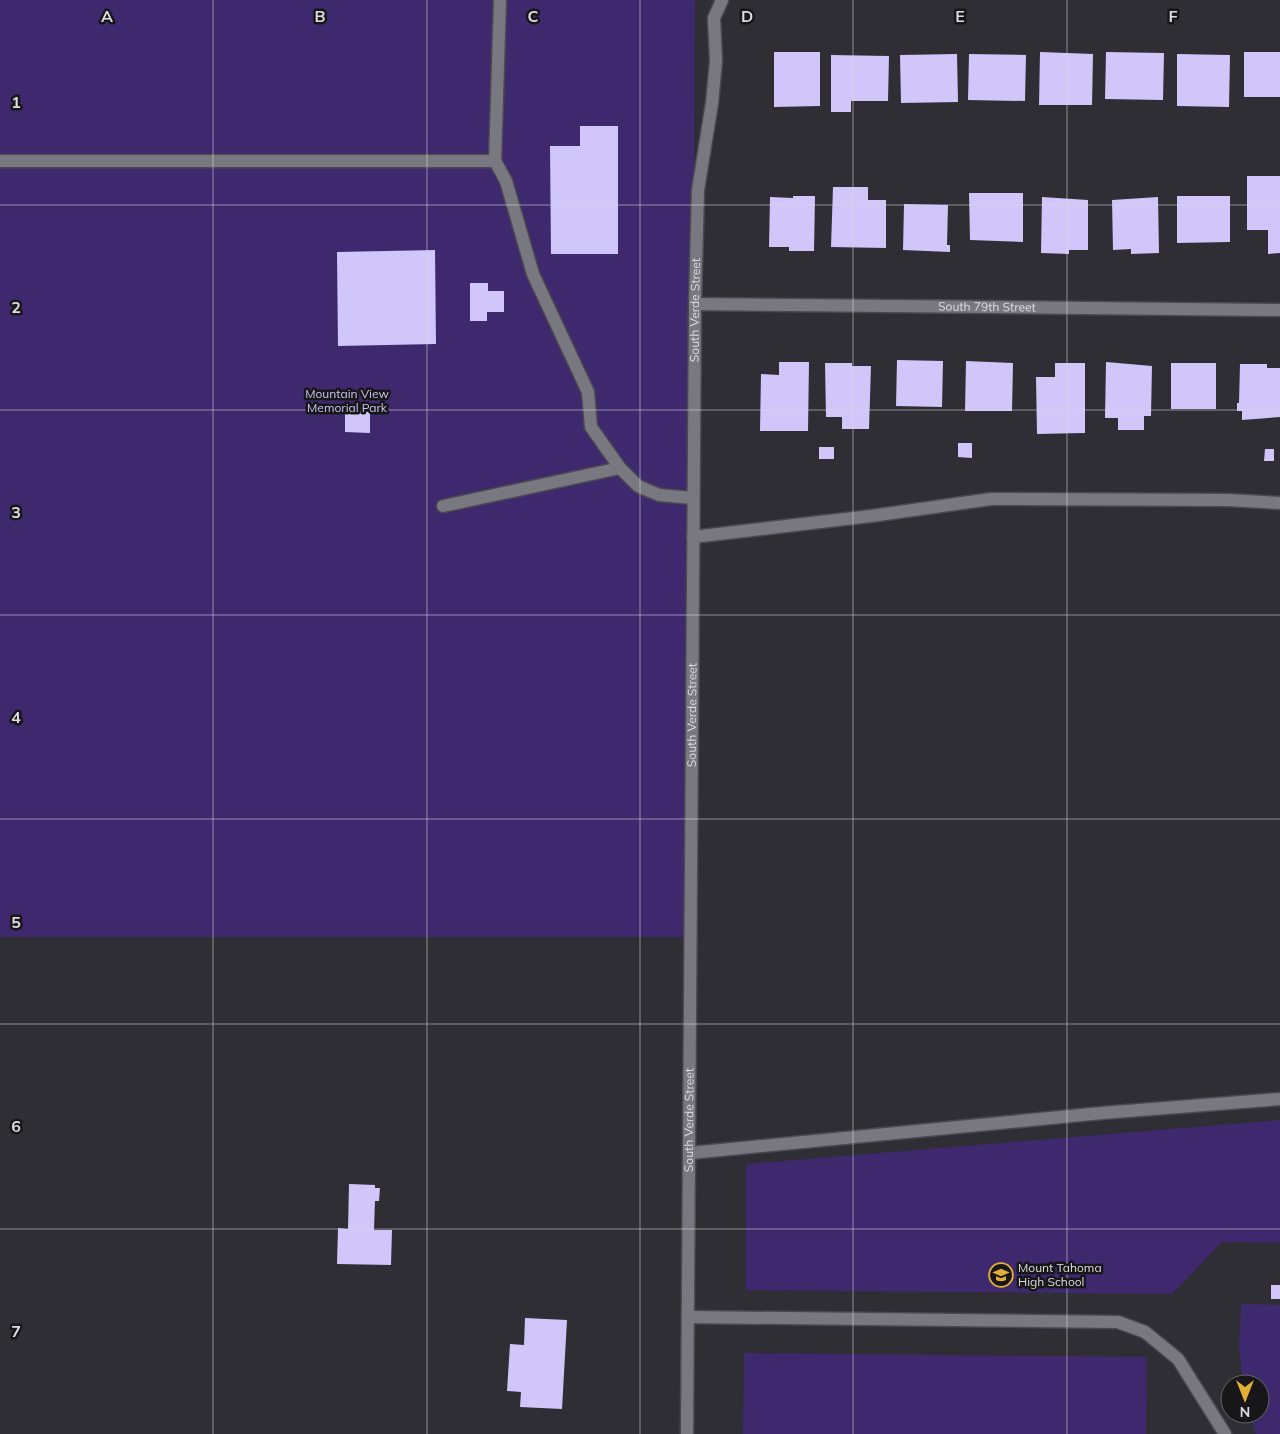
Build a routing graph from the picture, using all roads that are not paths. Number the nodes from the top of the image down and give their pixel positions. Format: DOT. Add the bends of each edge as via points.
graph roads {
  1 [pos="500,0"];
  2 [pos="722,0"];
  3 [pos="0,160"];
  4 [pos="495,160"];
  5 [pos="695,304"];
  6 [pos="1280,310"];
  7 [pos="620,468"];
  8 [pos="693,498"];
  9 [pos="1280,503"];
  10 [pos="443,506"];
  11 [pos="693,537"];
  12 [pos="1280,1099"];
  13 [pos="690,1153"];
  14 [pos="688,1317"];
  15 [pos="687,1434"];
  16 [pos="1225,1434"];
  1 -- 4 [label="street"];
  2 -- 5 [label="street, South Verde Street" via="714,18 716,62 698,190"];
  3 -- 4 [label="street"];
  4 -- 7 [label="street" via="506,181 533,274 588,392 591,427"];
  5 -- 6 [label="street, South 79th Street"];
  5 -- 8 [label="street, South Verde Street"];
  7 -- 8 [label="street" via="638,486 659,496"];
  7 -- 10 [label="street"];
  8 -- 11 [label="street, South Verde Street"];
  9 -- 11 [label="street" via="991,499"];
  11 -- 13 [label="street, South Verde Street"];
  12 -- 13 [label="street"];
  13 -- 14 [label="street, South Verde Street"];
  14 -- 15 [label="street, South Verde Street"];
  14 -- 16 [label="street" via="1118,1322 1145,1332 1178,1359"];
}
